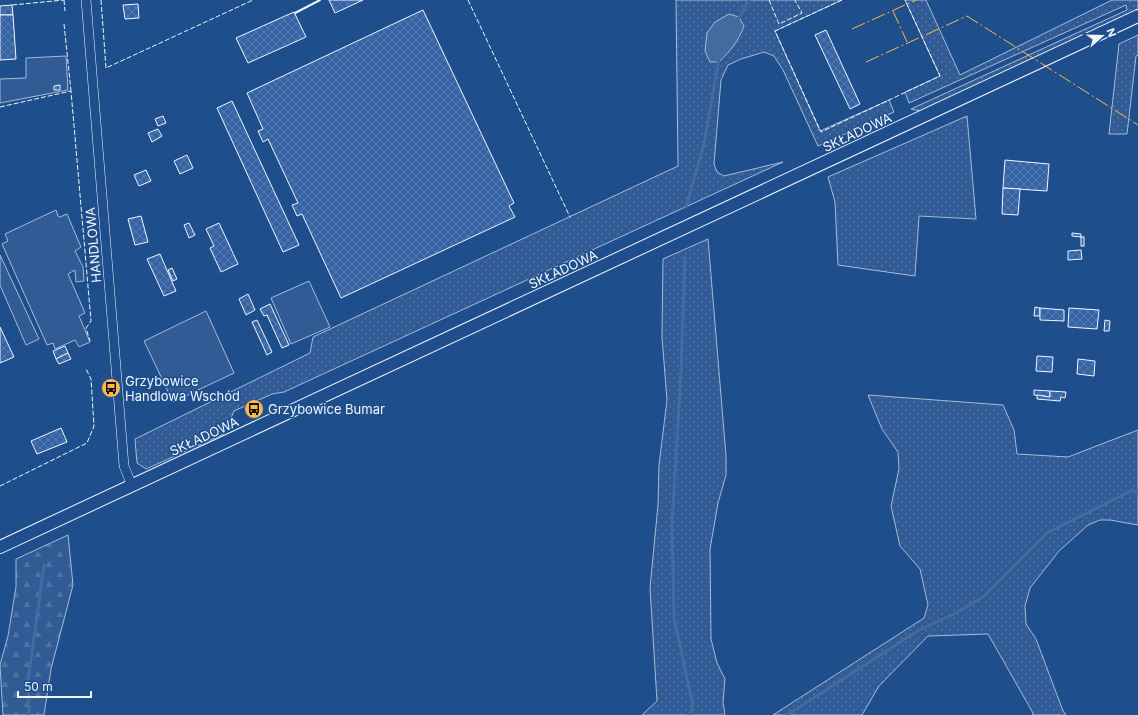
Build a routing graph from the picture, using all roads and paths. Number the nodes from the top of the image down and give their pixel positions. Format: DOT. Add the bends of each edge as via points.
graph roads {
  1 [pos="86,0"];
  2 [pos="1138,16"];
  3 [pos="132,486"];
  4 [pos="0,547"];
  1 -- 3 [label="street, HANDLOWA" via="124,466"];
  2 -- 3 [label="main road, SKŁADOWA"];
  3 -- 4 [label="main road, SKŁADOWA"];
}
